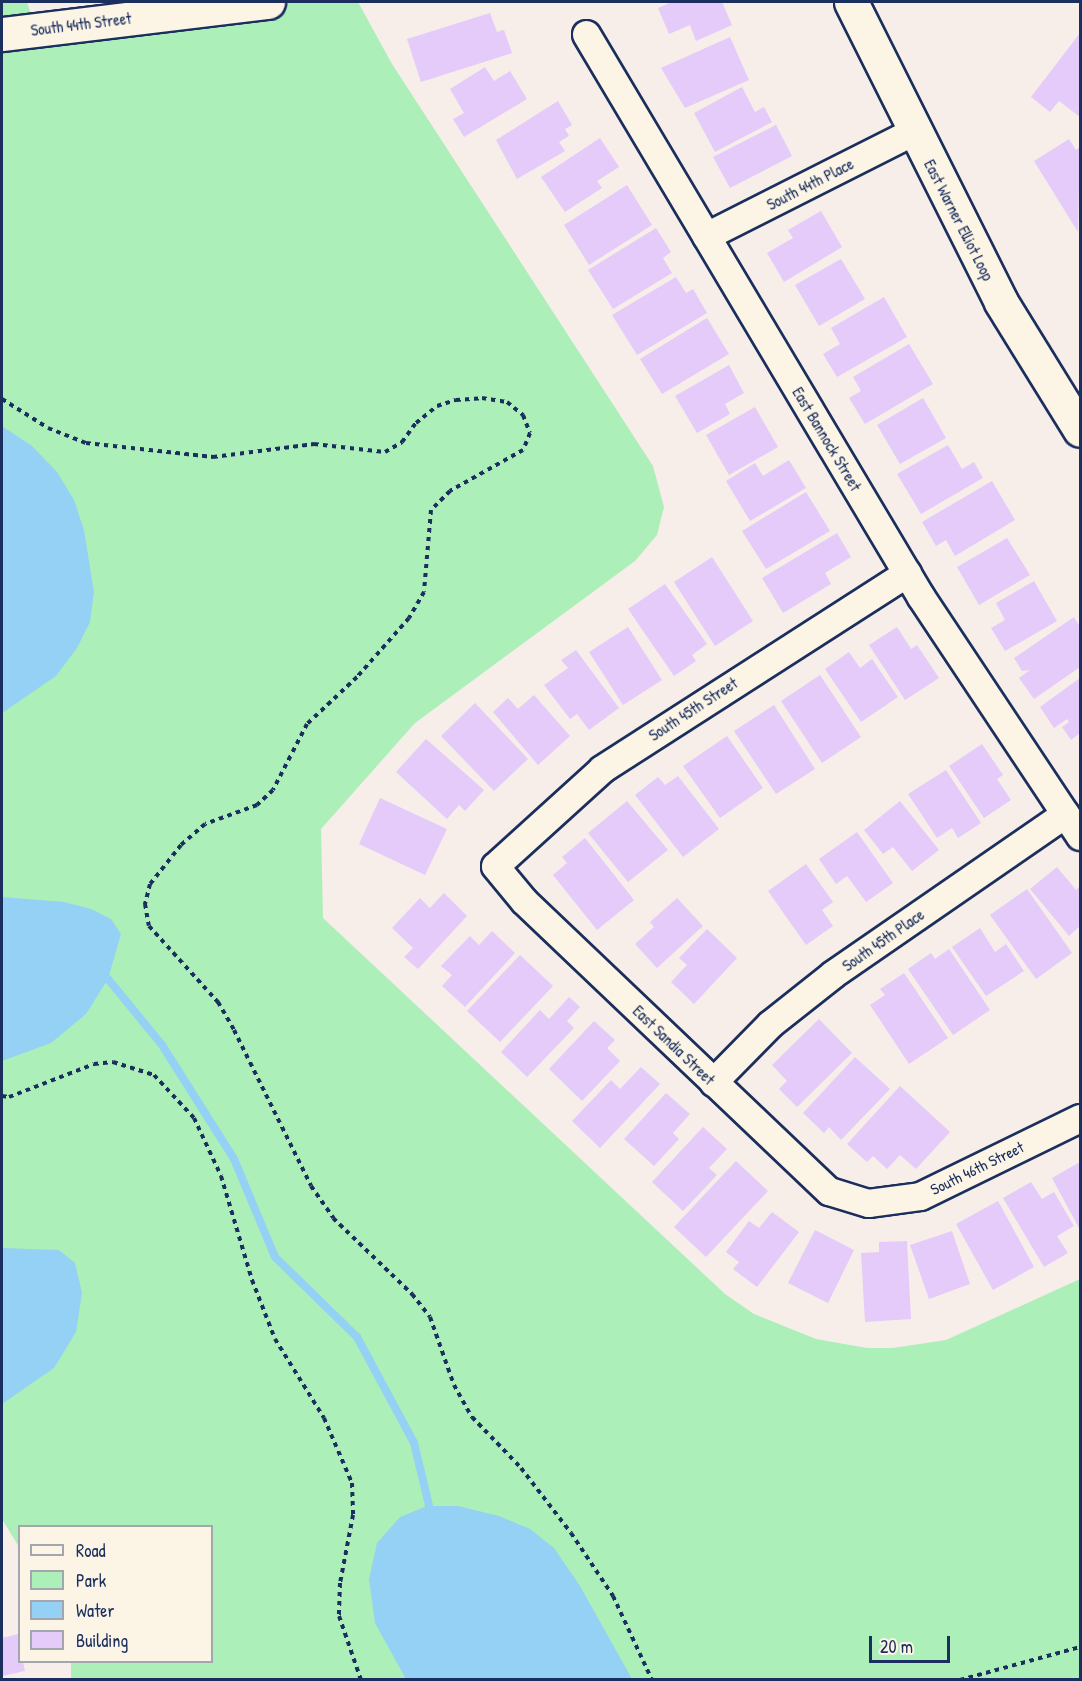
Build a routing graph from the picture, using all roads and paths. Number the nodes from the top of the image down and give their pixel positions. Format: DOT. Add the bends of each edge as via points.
graph roads {
  1 [pos="268,2"];
  2 [pos="850,2"];
  3 [pos="169,7"];
  4 [pos="2,34"];
  5 [pos="585,34"];
  6 [pos="914,131"];
  7 [pos="706,236"];
  8 [pos="2,399"];
  9 [pos="1080,430"];
  10 [pos="907,573"];
  11 [pos="1073,825"];
  12 [pos="495,866"];
  13 [pos="713,1082"];
  14 [pos="2,1096"];
  15 [pos="1080,1118"];
  16 [pos="868,1203"];
  17 [pos="1080,1647"];
  18 [pos="361,1680"];
  19 [pos="652,1680"];
  20 [pos="960,1680"];
  1 -- 3 [label="main road, South 44th Street"];
  2 -- 6 [label="main road, East Warner Elliot Loop"];
  3 -- 4 [label="main road, South 44th Street"];
  5 -- 7 [label="street, East Bannock Street"];
  6 -- 7 [label="street, South 44th Place"];
  6 -- 9 [label="main road, East Warner Elliot Loop" via="1001,302"];
  7 -- 10 [label="street, East Bannock Street"];
  8 -- 19 [label="path" via="48,428 86,443 213,457 314,444 385,452 402,442 416,423 437,406 456,400 482,398 507,402 523,415 530,433 523,450 450,491 431,510 424,592 409,618 307,724 273,790 257,805 205,824 181,845 150,884 145,904 149,926 218,1002 311,1186 333,1218 412,1294 430,1317 454,1384 472,1417 521,1468 571,1533 613,1596"];
  10 -- 11 [label="street, East Bannock Street"];
  10 -- 12 [label="street, South 45th Street" via="602,769"];
  11 -- 13 [label="street, South 45th Place" via="833,974 770,1024"];
  12 -- 13 [label="street, East Sandia Street" via="525,901"];
  13 -- 16 [label="street, East Sandia Street" via="829,1191"];
  14 -- 18 [label="path" via="9,1097 94,1064 113,1062 134,1065 154,1075 194,1118 217,1166 252,1280 276,1339 324,1418 352,1483 353,1515 340,1583 339,1616"];
  15 -- 16 [label="street, South 46th Street" via="920,1196"];
  17 -- 20 [label="path"];
}
